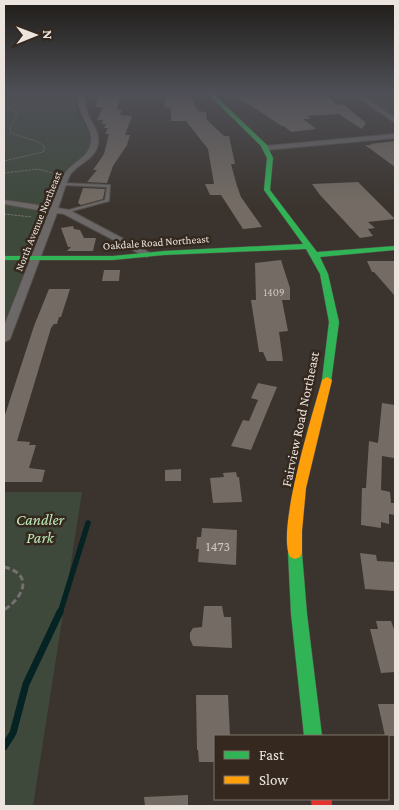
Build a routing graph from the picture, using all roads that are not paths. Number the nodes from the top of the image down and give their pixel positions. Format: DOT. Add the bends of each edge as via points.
graph roads {
  1 [pos="92,130"];
  2 [pos="248,130"];
  3 [pos="395,136"];
  4 [pos="266,148"];
  5 [pos="64,186"];
  6 [pos="4,202"];
  7 [pos="55,209"];
  8 [pos="66,212"];
  9 [pos="395,248"];
  10 [pos="312,250"];
  11 [pos="147,254"];
  12 [pos="4,258"];
  13 [pos="35,258"];
  14 [pos="4,339"];
  15 [pos="314,735"];
  1 -- 5 [label="street, North Avenue Northeast" via="94,145 91,153 71,170"];
  2 -- 4 [label="street"];
  3 -- 4 [label="street"];
  4 -- 10 [label="street, Fairview Road Northeast" via="270,164 267,190"];
  5 -- 7 [label="street, North Avenue Northeast"];
  5 -- 8 [label="lane" via="109,185 106,200"];
  6 -- 7 [label="street"];
  7 -- 8 [label="street"];
  7 -- 13 [label="street, North Avenue Northeast"];
  8 -- 11 [label="street"];
  9 -- 10 [label="street, Oakdale Road Northeast"];
  10 -- 11 [label="street, Oakdale Road Northeast"];
  10 -- 15 [label="street, Fairview Road Northeast" via="327,286 334,322 327,381 301,483 294,538 299,614"];
  11 -- 13 [label="street, Oakdale Road Northeast" via="113,258"];
  12 -- 13 [label="street, Oakdale Road Northeast"];
  13 -- 14 [label="street, North Avenue Northeast"];
}
